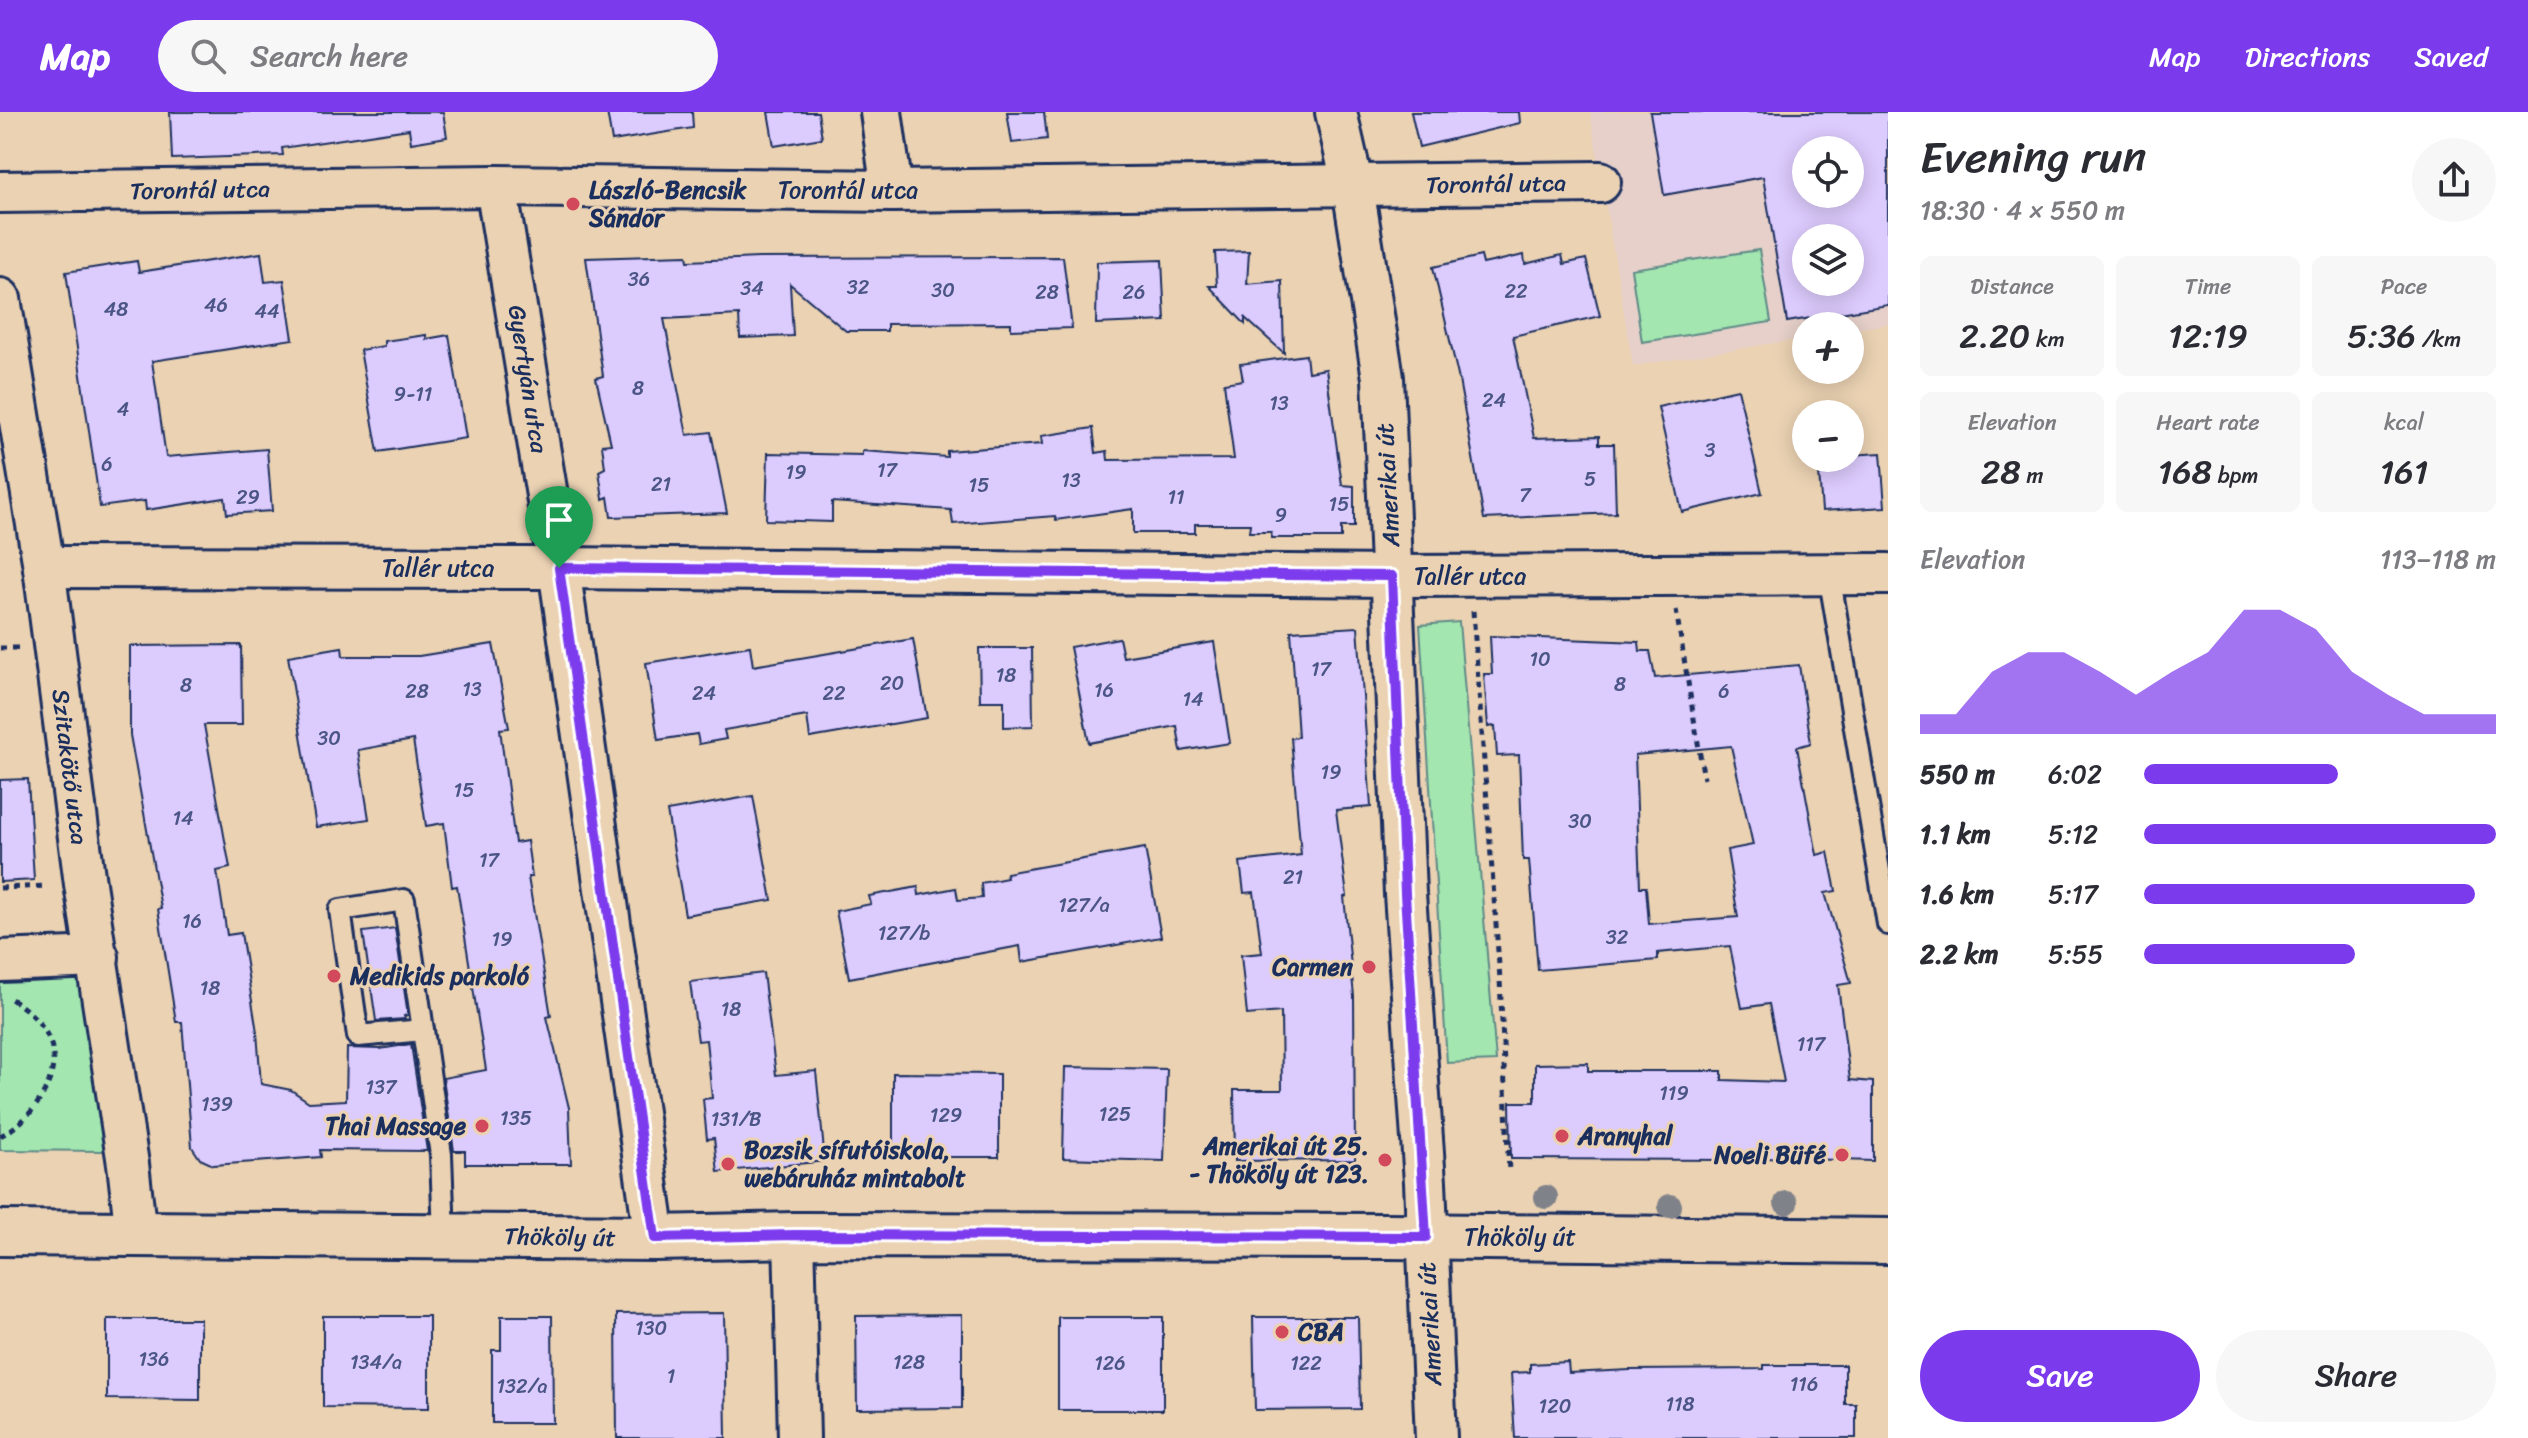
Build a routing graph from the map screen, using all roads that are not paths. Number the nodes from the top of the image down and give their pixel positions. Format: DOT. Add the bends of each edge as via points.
graph roads {
  1 [pos="881,112"];
  2 [pos="1336,112"];
  3 [pos="1600,182"];
  4 [pos="496,186"];
  5 [pos="1353,187"];
  6 [pos="892,191"];
  7 [pos="0,192"];
  8 [pos="0,299"];
  9 [pos="44,567"];
  10 [pos="559,568"];
  11 [pos="1829,574"];
  12 [pos="1888,574"];
  13 [pos="1392,576"];
  14 [pos="1888,924"];
  15 [pos="98,957"];
  16 [pos="0,961"];
  17 [pos="423,1030"];
  18 [pos="0,1233"];
  19 [pos="136,1235"];
  20 [pos="794,1235"];
  21 [pos="444,1236"];
  22 [pos="1426,1237"];
  23 [pos="655,1238"];
  24 [pos="1888,1241"];
  25 [pos="799,1438"];
  26 [pos="1436,1438"];
  1 -- 6 [label="street"];
  2 -- 5 [label="street, Amerikai út"];
  3 -- 5 [label="street, Torontál utca"];
  4 -- 6 [label="street, Torontál utca"];
  4 -- 7 [label="street, Torontál utca"];
  4 -- 10 [label="street, Gyertyán utca"];
  5 -- 6 [label="street, Torontál utca"];
  5 -- 13 [label="street, Amerikai út" via="1383,378"];
  8 -- 9 [label="street, Szitakötő utca"];
  9 -- 10 [label="street, Tallér utca"];
  9 -- 15 [label="street, Szitakötő utca"];
  10 -- 13 [label="street, Tallér utca"];
  10 -- 23 [label="street, Gyertyán utca"];
  11 -- 12 [label="street, Tallér utca"];
  11 -- 13 [label="street, Tallér utca"];
  11 -- 14 [label="lane"];
  13 -- 22 [label="street, Amerikai út"];
  15 -- 16 [label="street"];
  15 -- 19 [label="street, Szitakötő utca"];
  17 -- 17 [label="lane" via="358,1036 340,910 404,900"];
  17 -- 21 [label="lane" via="441,1155"];
  18 -- 19 [label="main road, Thököly út"];
  19 -- 21 [label="main road, Thököly út"];
  20 -- 22 [label="main road, Thököly út"];
  20 -- 23 [label="main road, Thököly út"];
  20 -- 25 [label="street"];
  21 -- 23 [label="main road, Thököly út"];
  22 -- 24 [label="main road, Thököly út"];
  22 -- 26 [label="street, Amerikai út"];
}
